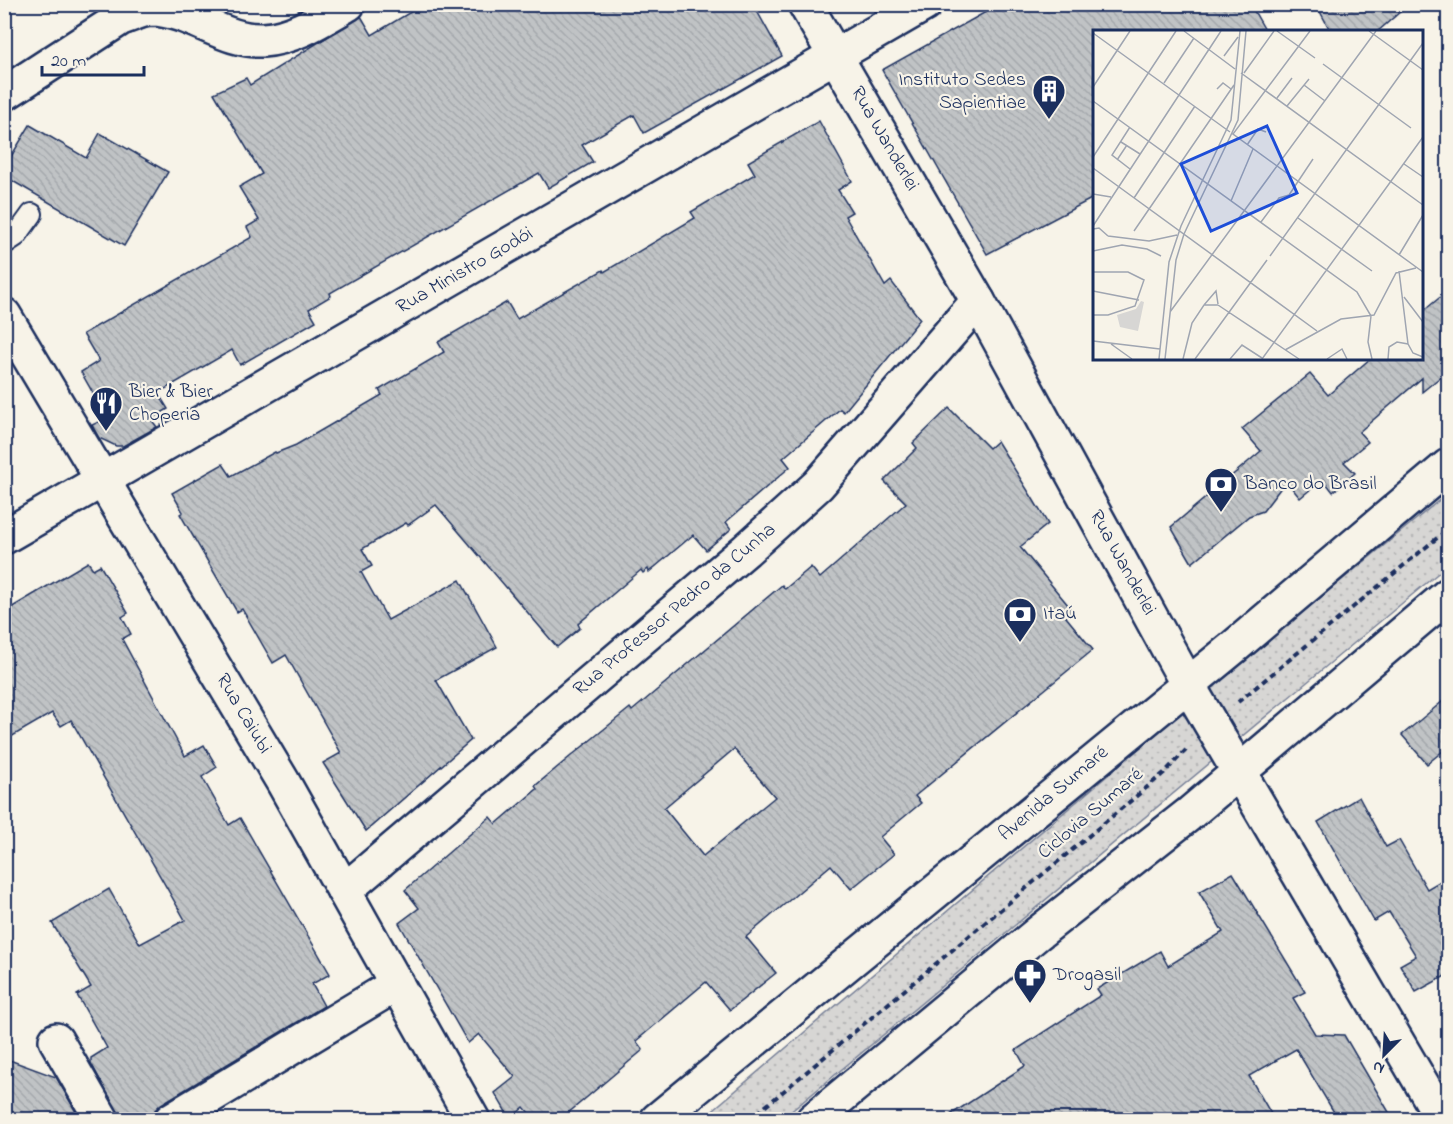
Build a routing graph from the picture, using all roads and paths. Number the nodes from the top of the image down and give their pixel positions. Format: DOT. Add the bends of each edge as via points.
graph roads {
  1 [pos="348,4"];
  2 [pos="806,4"];
  3 [pos="925,4"];
  4 [pos="835,55"];
  5 [pos="4,93"];
  6 [pos="32,214"];
  7 [pos="4,244"];
  8 [pos="978,302"];
  9 [pos="4,315"];
  10 [pos="1449,466"];
  11 [pos="104,480"];
  12 [pos="1449,529"];
  13 [pos="4,537"];
  14 [pos="1449,595"];
  15 [pos="1188,685"];
  16 [pos="1211,724"];
  17 [pos="1239,772"];
  18 [pos="344,891"];
  19 [pos="398,984"];
  20 [pos="56,1040"];
  21 [pos="102,1119"];
  22 [pos="171,1119"];
  23 [pos="472,1119"];
  24 [pos="657,1119"];
  25 [pos="749,1119"];
  26 [pos="813,1119"];
  27 [pos="1443,1119"];
  1 -- 5 [label="street" via="305,28 262,40 237,37 166,11 137,12 121,18"];
  2 -- 4 [label="street, Rua Wanderlei"];
  3 -- 4 [label="street, Rua Ministro Godói"];
  4 -- 8 [label="street, Rua Wanderlei"];
  4 -- 11 [label="street, Rua Ministro Godói"];
  6 -- 7 [label="lane" via="16,236"];
  8 -- 15 [label="street, Rua Wanderlei"];
  8 -- 18 [label="street, Rua Professor Pedro da Cunha" via="818,486"];
  9 -- 11 [label="street, Rua Caiubi"];
  10 -- 15 [label="street, Avenida Sumaré"];
  11 -- 13 [label="street, Rua Ministro Godói"];
  11 -- 18 [label="street, Rua Caiubi" via="284,782"];
  12 -- 16 [label="path, Ciclovia Sumaré"];
  14 -- 17 [label="street"];
  15 -- 16 [label="street, Rua Wanderlei"];
  15 -- 24 [label="street, Avenida Sumaré"];
  16 -- 17 [label="street, Rua Wanderlei"];
  16 -- 25 [label="path, Ciclovia Sumaré" via="1164,773"];
  17 -- 26 [label="street"];
  17 -- 27 [label="street, Rua Wanderlei"];
  18 -- 19 [label="street, Rua Caiubi"];
  19 -- 22 [label="street"];
  19 -- 23 [label="street, Rua Caiubi"];
  20 -- 21 [label="street"];
}
